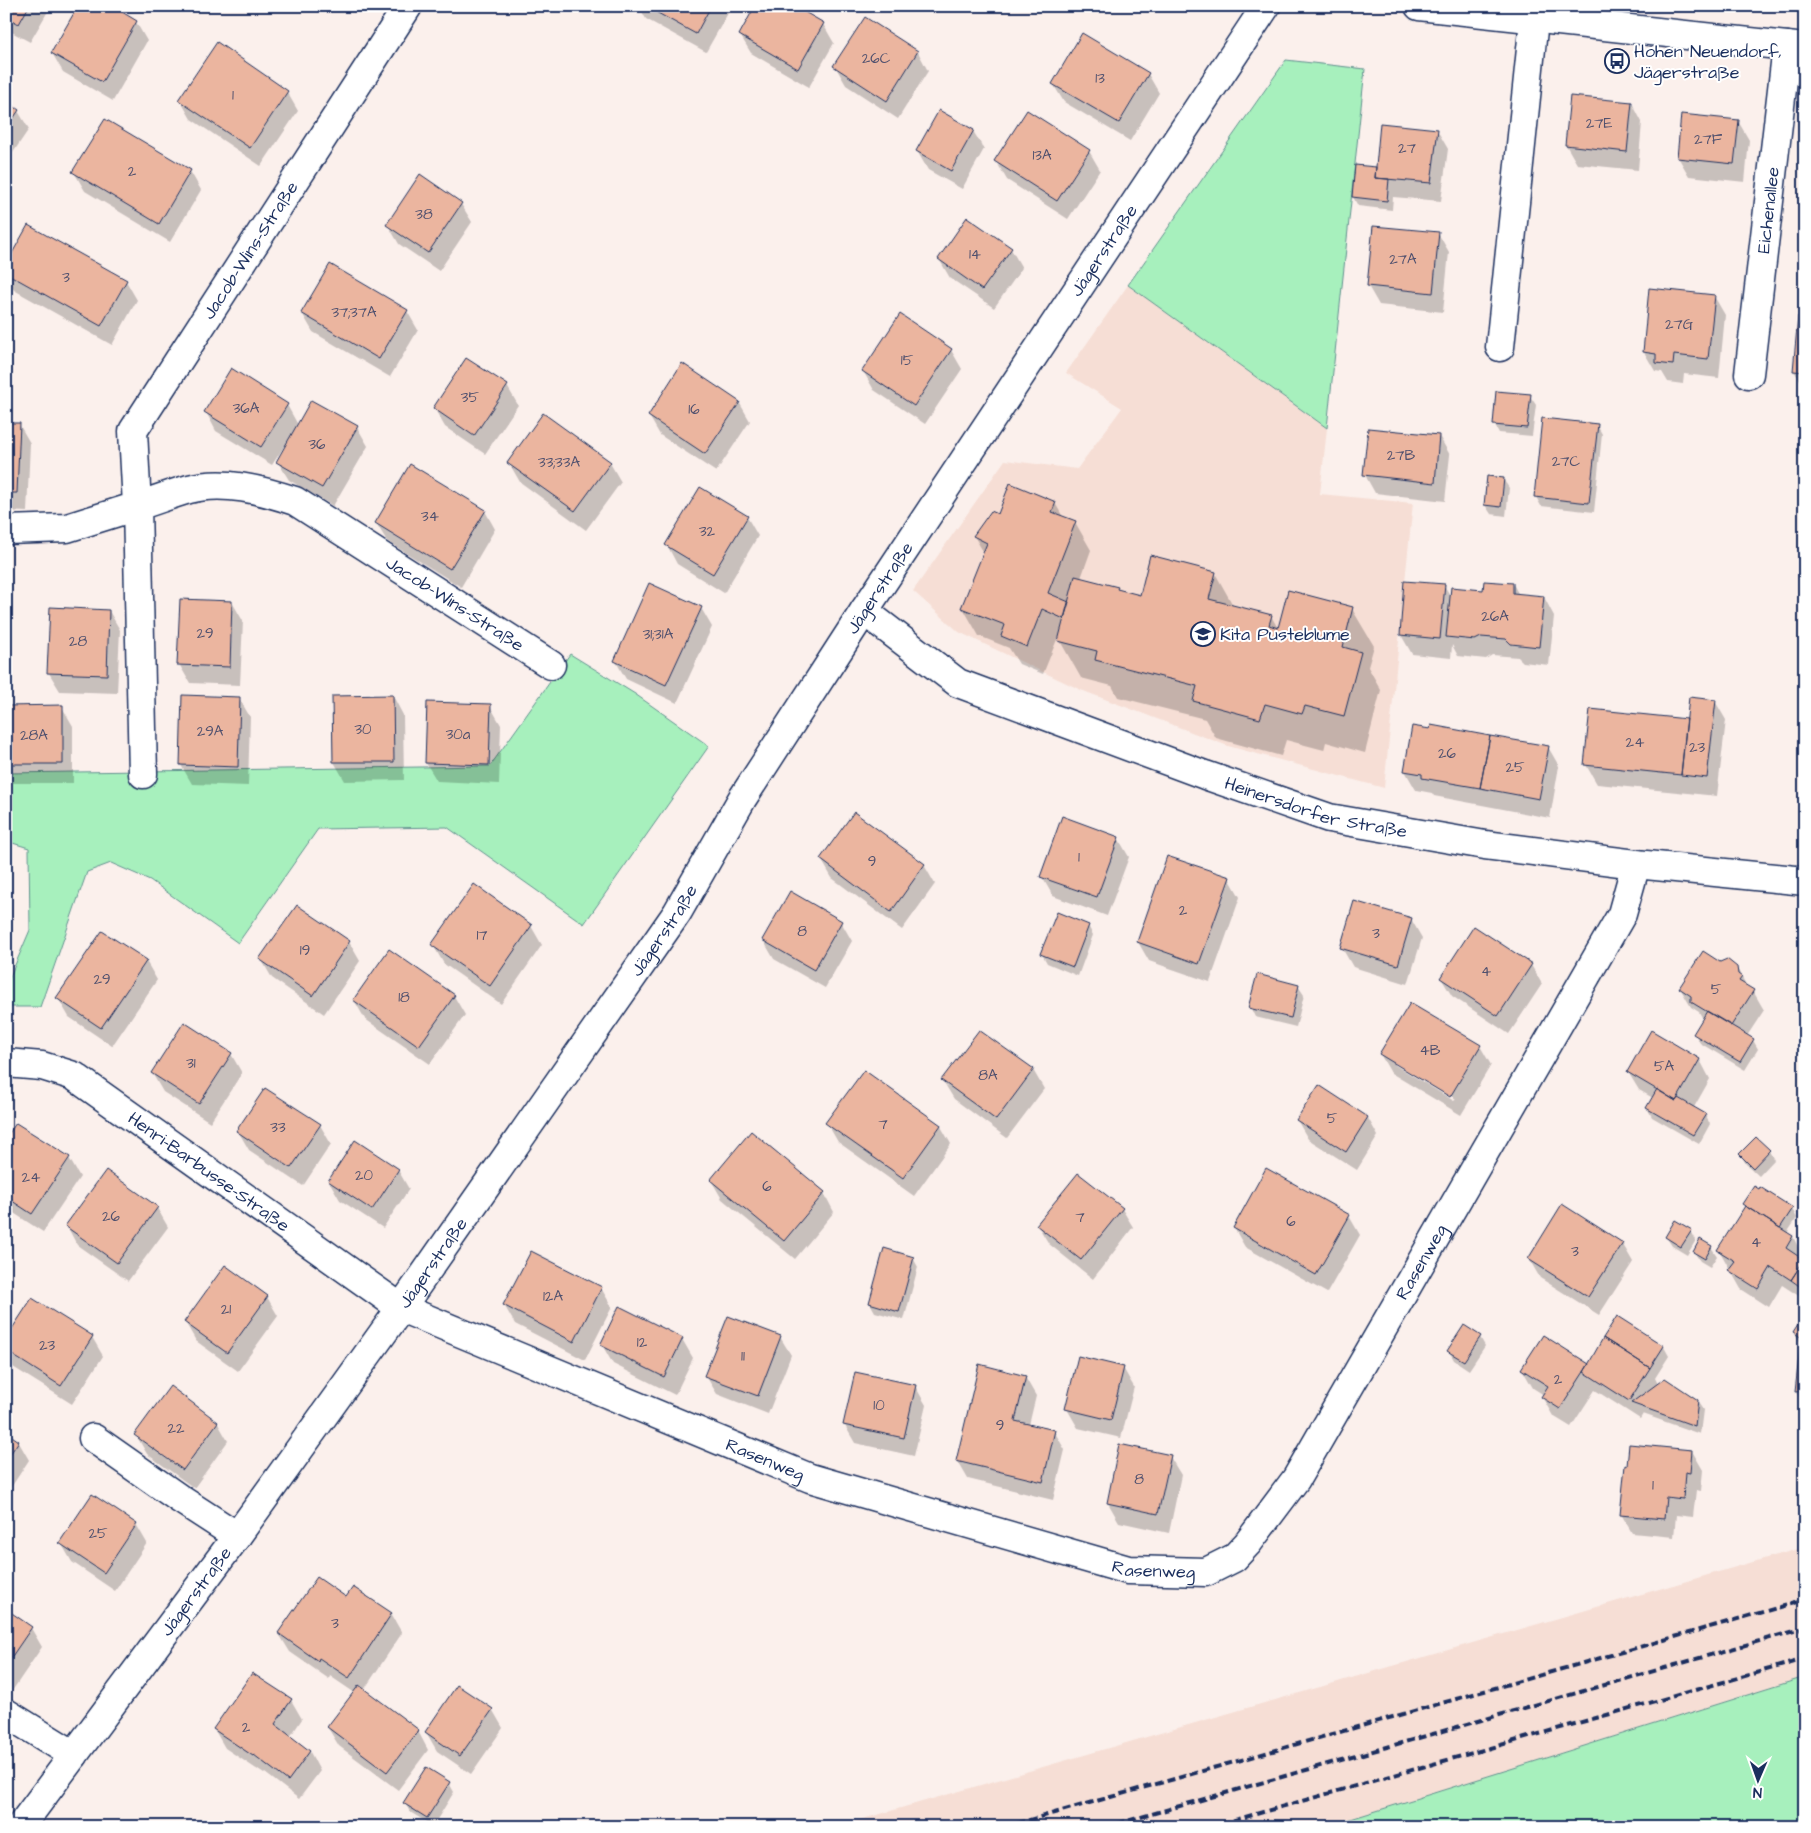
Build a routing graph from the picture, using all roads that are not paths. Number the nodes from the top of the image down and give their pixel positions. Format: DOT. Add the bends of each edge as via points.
graph roads {
  1 [pos="408,6"];
  2 [pos="1266,6"];
  3 [pos="1419,6"];
  4 [pos="1534,20"];
  5 [pos="1796,47"];
  6 [pos="1500,346"];
  7 [pos="1749,374"];
  8 [pos="137,506"];
  9 [pos="6,530"];
  10 [pos="864,611"];
  11 [pos="551,665"];
  12 [pos="143,774"];
  13 [pos="1636,864"];
  14 [pos="1805,881"];
  15 [pos="6,1063"];
  16 [pos="401,1308"];
  17 [pos="93,1438"];
  18 [pos="237,1536"];
  19 [pos="6,1713"];
  20 [pos="74,1755"];
  21 [pos="20,1827"];
  1 -- 8 [label="street, Jacob-Wins-Straße" via="134,431"];
  2 -- 10 [label="street, Jägerstraße"];
  3 -- 4 [label="street, Eichenallee"];
  4 -- 5 [label="street, Eichenallee"];
  4 -- 6 [label="street"];
  5 -- 7 [label="street, Eichenallee"];
  8 -- 9 [label="street, Jacob-Wins-Straße" via="68,528"];
  8 -- 11 [label="street, Jacob-Wins-Straße" via="190,489 216,486 245,487 295,501"];
  8 -- 12 [label="street, Jacob-Wins-Straße"];
  10 -- 13 [label="street, Heinersdorfer Straße" via="958,683 1329,818 1485,845"];
  10 -- 16 [label="street, Jägerstraße" via="742,799 678,913"];
  13 -- 14 [label="street, Heinersdorfer Straße"];
  13 -- 16 [label="street, Rasenweg" via="1622,914 1296,1478 1234,1558 1206,1572 1128,1570 810,1478"];
  15 -- 16 [label="street, Henri-Barbusse-Straße" via="42,1066 74,1076"];
  16 -- 18 [label="street, Jägerstraße"];
  17 -- 18 [label="street"];
  18 -- 20 [label="street, Jägerstraße"];
  19 -- 20 [label="street"];
  20 -- 21 [label="street, Jägerstraße"];
}
